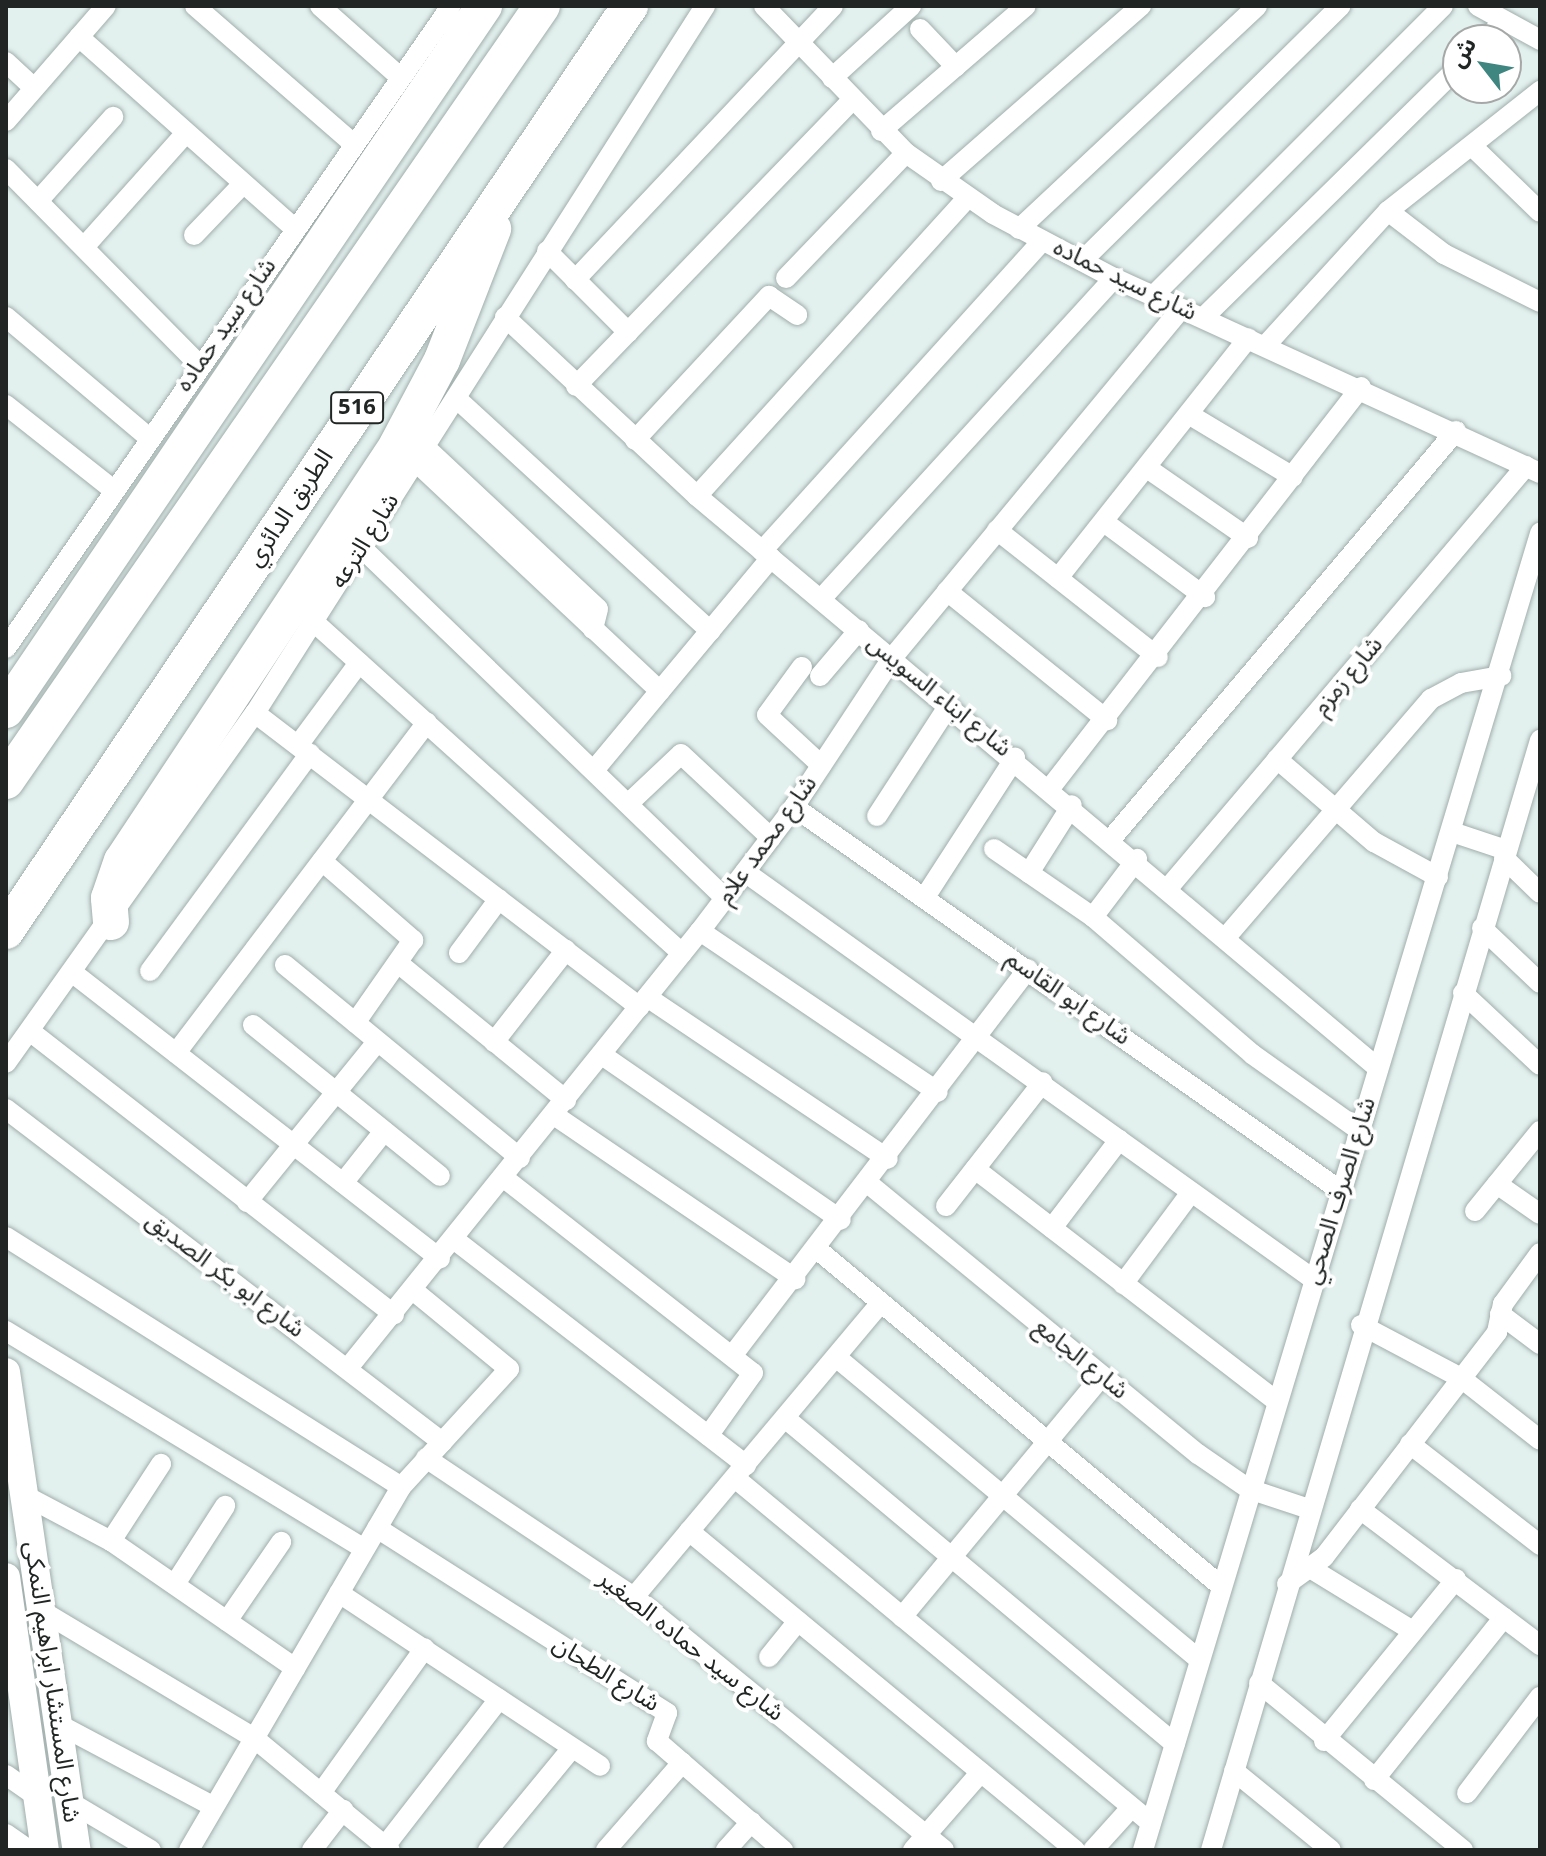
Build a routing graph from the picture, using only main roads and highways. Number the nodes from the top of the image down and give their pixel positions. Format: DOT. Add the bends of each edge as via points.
graph roads {
  1 [pos="484,6"];
  2 [pos="542,6"];
  3 [pos="630,6"];
  4 [pos="511,180"];
  5 [pos="6,710"];
  6 [pos="14,769"];
  7 [pos="111,922"];
  8 [pos="6,931"];
  9 [pos="6,1372"];
  10 [pos="15,1496"];
  11 [pos="6,1577"];
  12 [pos="45,1850"];
  13 [pos="77,1850"];
  1 -- 5 [label="highway"];
  2 -- 6 [label="highway"];
  3 -- 4 [label="highway, الطريق الدائري / 516"];
  4 -- 7 [label="highway" via="420,403 122,861 109,898"];
  4 -- 8 [label="highway, الطريق الدائري / 516"];
  9 -- 10 [label="main road, شارع المستشار ابراهيم النمكى"];
  10 -- 13 [label="main road, شارع المستشار ابراهيم النمكى" via="42,1611"];
  11 -- 12 [label="main road, شارع المستشار ابراهيم النمكى"];
}
